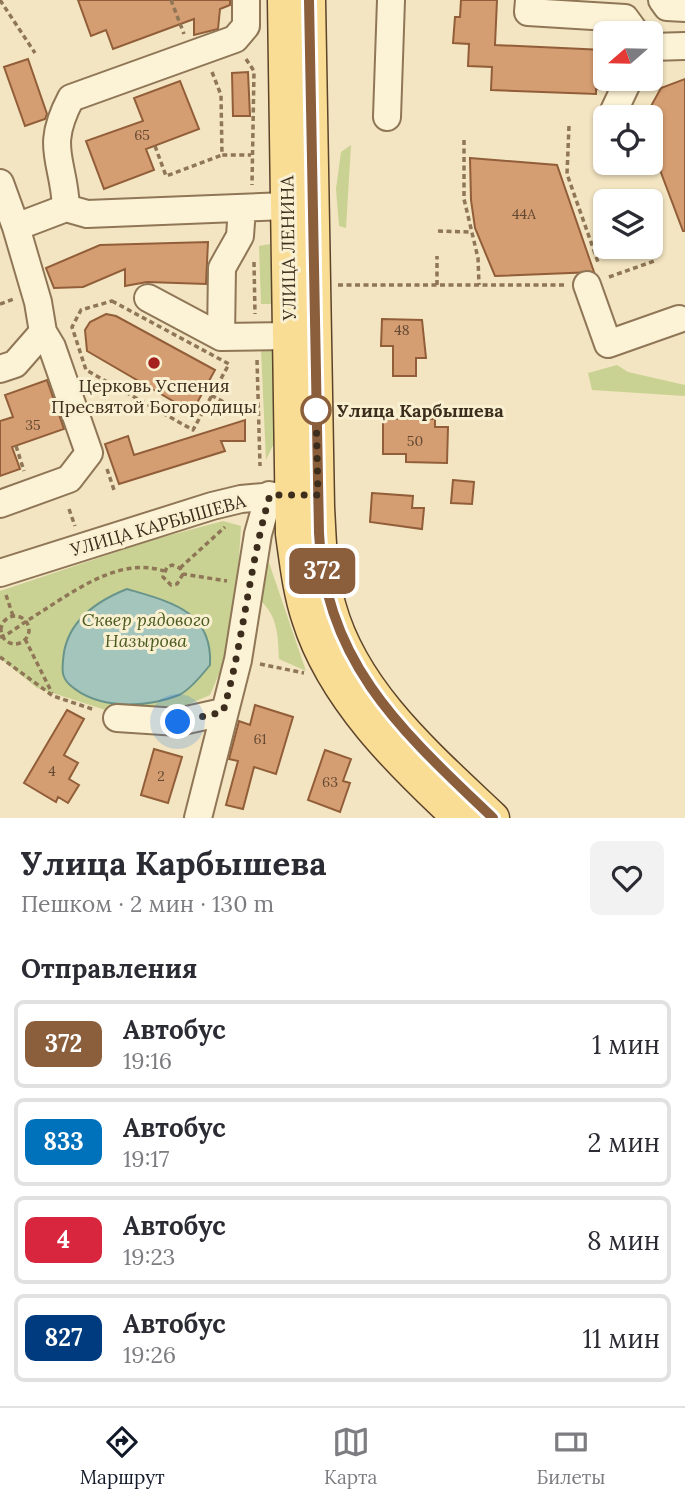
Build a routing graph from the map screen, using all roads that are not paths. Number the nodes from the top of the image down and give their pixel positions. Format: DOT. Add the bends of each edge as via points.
graph roads {
  1 [pos="246,0"];
  2 [pos="284,0"];
  3 [pos="309,0"];
  4 [pos="391,0"];
  5 [pos="529,0"];
  6 [pos="662,0"];
  7 [pos="685,8"];
  8 [pos="629,17"];
  9 [pos="685,46"];
  10 [pos="663,47"];
  11 [pos="387,117"];
  12 [pos="0,183"];
  13 [pos="287,206"];
  14 [pos="66,208"];
  15 [pos="242,208"];
  16 [pos="16,227"];
  17 [pos="595,282"];
  18 [pos="148,298"];
  19 [pos="679,319"];
  20 [pos="43,332"];
  21 [pos="290,336"];
  22 [pos="221,337"];
  23 [pos="0,369"];
  24 [pos="293,495"];
  25 [pos="0,504"];
  26 [pos="0,573"];
  27 [pos="223,712"];
  28 [pos="117,718"];
  29 [pos="198,818"];
  30 [pos="459,818"];
  31 [pos="493,818"];
  1 -- 14 [label="street" via="246,26 235,39 71,98 61,116 55,144"];
  2 -- 13 [label="main road, УЛИЦА ЛЕНИНА"];
  3 -- 24 [label="main road, УЛИЦА ЛЕНИНА"];
  4 -- 11 [label="street"];
  5 -- 8 [label="street" via="528,12"];
  6 -- 7 [label="street" via="667,7"];
  9 -- 10 [label="street"];
  12 -- 16 [label="street"];
  13 -- 15 [label="street"];
  13 -- 21 [label="main road, УЛИЦА ЛЕНИНА"];
  14 -- 15 [label="street" via="87,214"];
  14 -- 16 [label="street"];
  15 -- 22 [label="street" via="240,236 222,268"];
  16 -- 20 [label="street"];
  17 -- 19 [label="street" via="608,344"];
  18 -- 22 [label="street"];
  20 -- 23 [label="street" via="15,364"];
  20 -- 25 [label="street" via="89,453 69,479"];
  21 -- 22 [label="street"];
  21 -- 24 [label="main road, УЛИЦА ЛЕНИНА"];
  24 -- 26 [label="street, УЛИЦА КАРБЫШЕВА" via="212,506"];
  24 -- 27 [label="street" via="258,534 238,660"];
  24 -- 30 [label="main road" via="292,534 300,590 308,620 334,675 376,732"];
  24 -- 31 [label="main road" via="349,652 420,748"];
  27 -- 28 [label="street" via="178,722"];
  27 -- 29 [label="street"];
}
